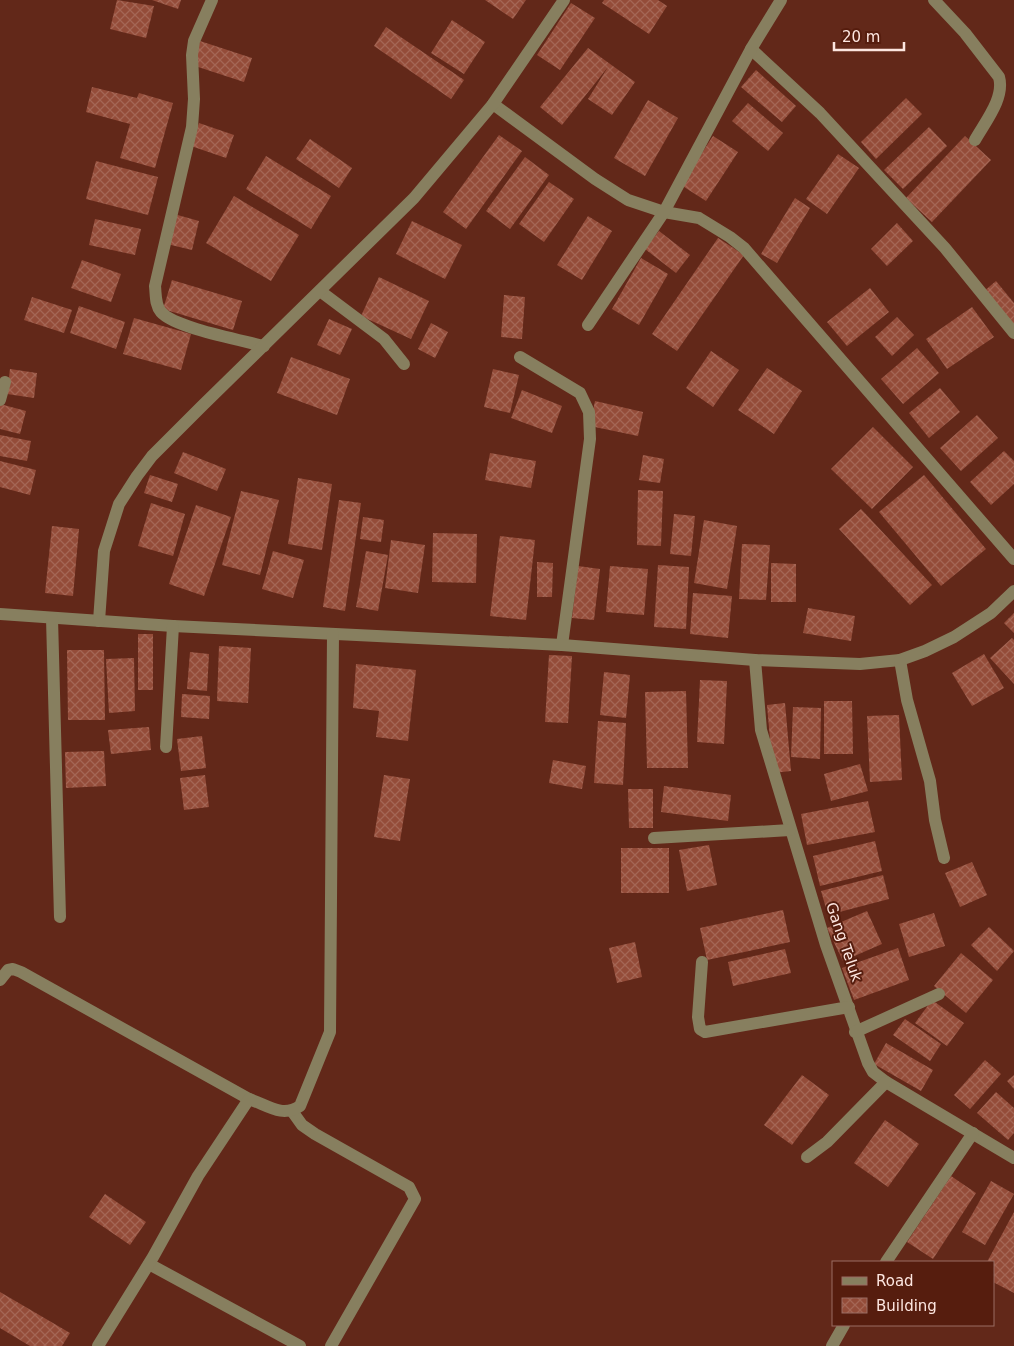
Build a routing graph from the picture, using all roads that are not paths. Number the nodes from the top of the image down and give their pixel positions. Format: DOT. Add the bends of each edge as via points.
graph roads {
  1 [pos="212,0"];
  2 [pos="564,0"];
  3 [pos="781,0"];
  4 [pos="934,0"];
  5 [pos="751,49"];
  6 [pos="493,104"];
  7 [pos="975,140"];
  8 [pos="664,212"];
  9 [pos="320,291"];
  10 [pos="588,325"];
  11 [pos="1014,333"];
  12 [pos="264,346"];
  13 [pos="520,357"];
  14 [pos="404,364"];
  15 [pos="5,382"];
  16 [pos="0,400"];
  17 [pos="1014,559"];
  18 [pos="1014,591"];
  19 [pos="0,614"];
  20 [pos="52,618"];
  21 [pos="99,621"];
  22 [pos="173,626"];
  23 [pos="333,634"];
  24 [pos="562,645"];
  25 [pos="755,660"];
  26 [pos="900,660"];
  27 [pos="166,747"];
  28 [pos="790,830"];
  29 [pos="654,838"];
  30 [pos="944,858"];
  31 [pos="60,917"];
  32 [pos="702,962"];
  33 [pos="0,980"];
  34 [pos="939,994"];
  35 [pos="849,1007"];
  36 [pos="855,1032"];
  37 [pos="886,1082"];
  38 [pos="249,1099"];
  39 [pos="292,1111"];
  40 [pos="973,1133"];
  41 [pos="807,1157"];
  42 [pos="1014,1158"];
  43 [pos="887,1261"];
  44 [pos="149,1264"];
  45 [pos="843,1326"];
  46 [pos="98,1346"];
  47 [pos="300,1346"];
  48 [pos="331,1346"];
  49 [pos="832,1346"];
  1 -- 12 [label="street" via="194,41 192,127 155,286 156,301 163,314 179,324"];
  2 -- 6 [label="street"];
  3 -- 5 [label="street"];
  4 -- 7 [label="street" via="999,77 999,95"];
  5 -- 8 [label="street"];
  5 -- 11 [label="street" via="827,120 945,248"];
  6 -- 8 [label="street" via="628,200"];
  6 -- 9 [label="street" via="414,198"];
  8 -- 10 [label="street"];
  8 -- 17 [label="street" via="699,218 744,248"];
  9 -- 12 [label="street"];
  9 -- 14 [label="street" via="378,334"];
  12 -- 21 [label="street" via="152,456 119,504 104,552"];
  13 -- 24 [label="street" via="580,393 589,412 590,439"];
  15 -- 16 [label="street"];
  18 -- 26 [label="street" via="990,613 954,637"];
  19 -- 20 [label="street"];
  20 -- 21 [label="street"];
  20 -- 31 [label="street"];
  21 -- 22 [label="street"];
  22 -- 23 [label="street"];
  22 -- 27 [label="street"];
  23 -- 24 [label="street"];
  23 -- 39 [label="street" via="330,1032 300,1106"];
  24 -- 25 [label="street"];
  25 -- 26 [label="street" via="860,664"];
  25 -- 28 [label="street, Gang Teluk" via="761,730"];
  26 -- 30 [label="street" via="907,700 930,781"];
  28 -- 29 [label="street"];
  28 -- 35 [label="street, Gang Teluk"];
  32 -- 35 [label="street" via="698,1017 700,1028 705,1032"];
  33 -- 38 [label="street" via="8,970 21,972"];
  34 -- 36 [label="street"];
  35 -- 36 [label="street, Gang Teluk"];
  36 -- 37 [label="street, Gang Teluk" via="873,1072"];
  37 -- 40 [label="street, Gang Teluk"];
  37 -- 41 [label="street" via="827,1142"];
  38 -- 39 [label="street" via="284,1112"];
  38 -- 44 [label="street" via="198,1176"];
  39 -- 48 [label="street" via="302,1125 315,1134 410,1187 415,1200"];
  40 -- 42 [label="street, Gang Teluk"];
  40 -- 43 [label="street"];
  44 -- 46 [label="street"];
  44 -- 47 [label="street"];
  45 -- 49 [label="street"];
}
